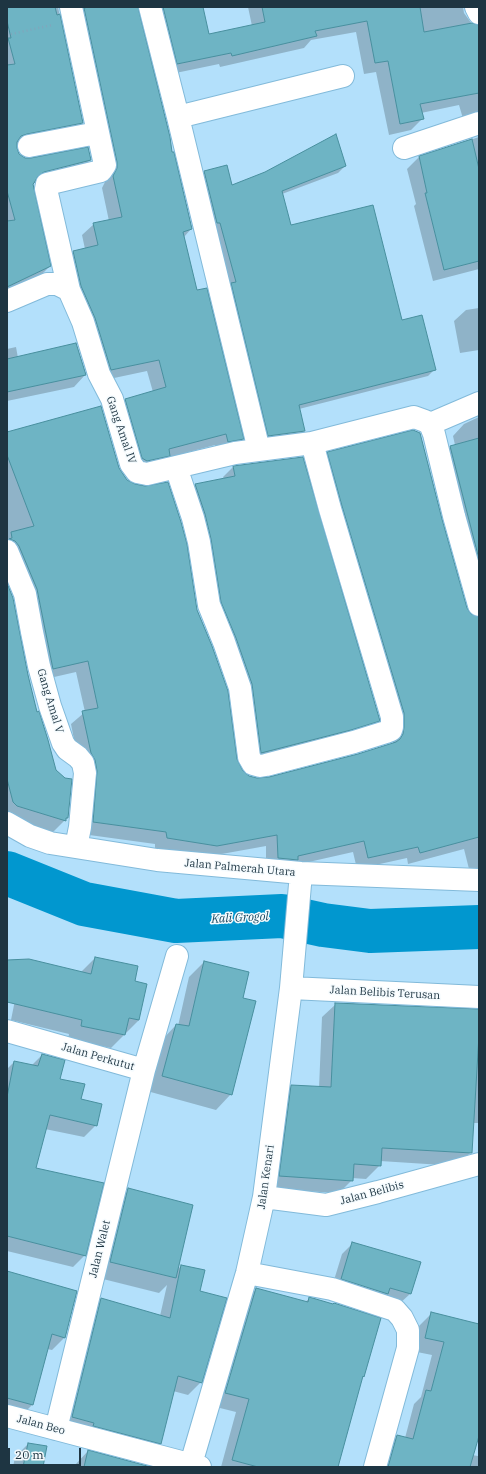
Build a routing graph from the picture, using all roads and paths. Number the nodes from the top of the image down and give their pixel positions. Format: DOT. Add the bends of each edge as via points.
graph roads {
  1 [pos="150,7"];
  2 [pos="476,7"];
  3 [pos="73,13"];
  4 [pos="479,13"];
  5 [pos="7,35"];
  6 [pos="343,76"];
  7 [pos="178,117"];
  8 [pos="479,123"];
  9 [pos="97,133"];
  10 [pos="29,146"];
  11 [pos="404,148"];
  12 [pos="69,290"];
  13 [pos="7,301"];
  14 [pos="479,403"];
  15 [pos="430,424"];
  16 [pos="312,443"];
  17 [pos="258,448"];
  18 [pos="176,467"];
  19 [pos="7,551"];
  20 [pos="479,605"];
  21 [pos="7,823"];
  22 [pos="76,847"];
  23 [pos="302,874"];
  24 [pos="479,880"];
  25 [pos="177,956"];
  26 [pos="291,988"];
  27 [pos="479,997"];
  28 [pos="7,1031"];
  29 [pos="144,1070"];
  30 [pos="479,1164"];
  31 [pos="264,1197"];
  32 [pos="247,1273"];
  33 [pos="7,1416"];
  34 [pos="56,1429"];
  35 [pos="195,1466"];
  36 [pos="375,1467"];
  1 -- 7 [label="street"];
  2 -- 4 [label="street"];
  3 -- 5 [label="path"];
  3 -- 9 [label="street"];
  6 -- 7 [label="street"];
  7 -- 17 [label="street"];
  8 -- 11 [label="street"];
  9 -- 10 [label="street"];
  9 -- 12 [label="street, Gang Amal IV" via="105,165 101,171 46,186"];
  12 -- 13 [label="street" via="57,284 47,284"];
  12 -- 18 [label="street, Gang Amal IV" via="112,399 131,464 137,472 147,474"];
  14 -- 15 [label="street"];
  15 -- 16 [label="street, Gang Amal IV" via="414,417"];
  15 -- 20 [label="street"];
  16 -- 17 [label="street, Gang Amal IV"];
  16 -- 18 [label="street" via="392,717 392,727 386,732 354,742 260,766 253,764 249,757 240,688 209,605 199,542"];
  17 -- 18 [label="street, Gang Amal IV"];
  19 -- 22 [label="street, Gang Amal V" via="25,594 39,666 63,743 67,750 83,763 85,773"];
  21 -- 22 [label="street, Jalan Palmerah Utara" via="30,836 50,843"];
  22 -- 23 [label="street, Jalan Palmerah Utara" via="157,860"];
  23 -- 24 [label="street, Jalan Palmerah Utara"];
  23 -- 26 [label="street, Jalan Kenari"];
  25 -- 29 [label="street, Jalan Perkutut"];
  26 -- 27 [label="street, Jalan Belibis Terusan"];
  26 -- 31 [label="street, Jalan Kenari"];
  28 -- 29 [label="street, Jalan Perkutut"];
  29 -- 34 [label="street, Jalan Walet"];
  30 -- 31 [label="street, Jalan Belibis" via="326,1205"];
  31 -- 32 [label="street, Jalan Kenari"];
  32 -- 35 [label="street, Jalan Kenari"];
  32 -- 36 [label="street" via="332,1290 395,1310 402,1318 408,1330 408,1348"];
  33 -- 34 [label="street, Jalan Beo"];
  34 -- 35 [label="street, Jalan Beo"];
}
